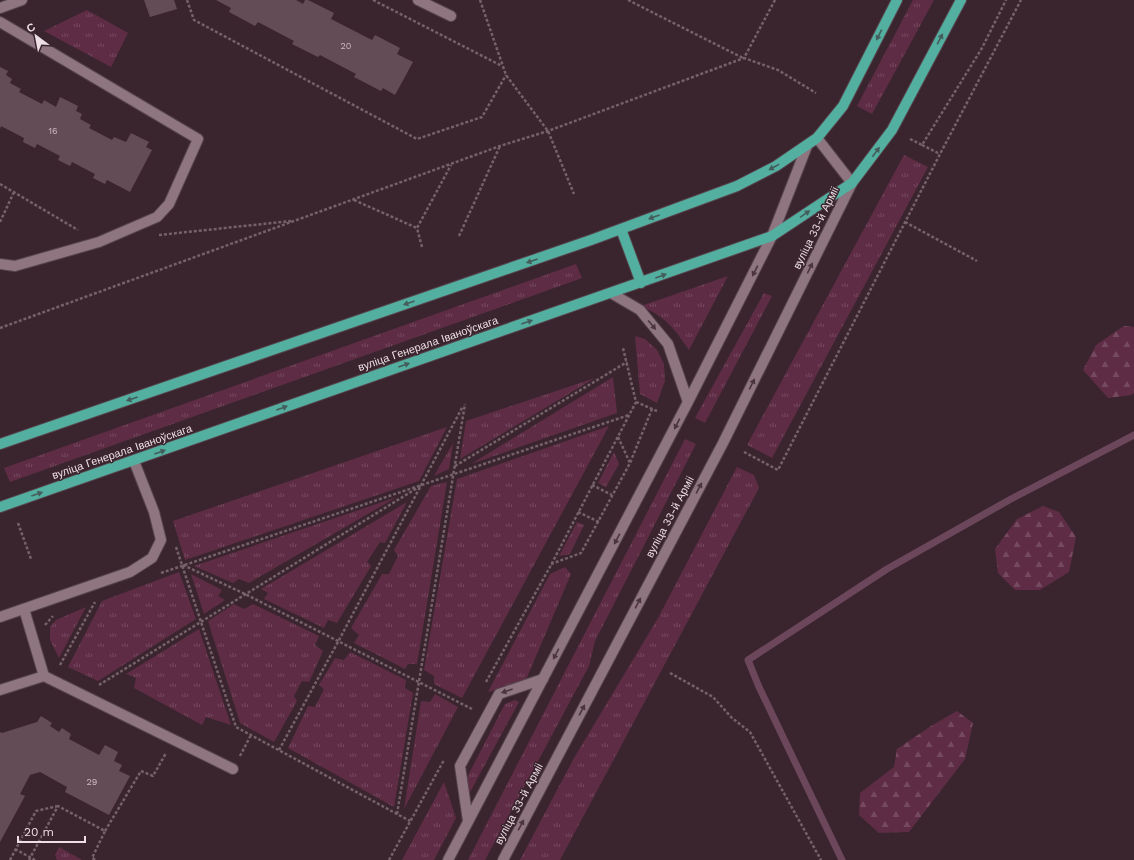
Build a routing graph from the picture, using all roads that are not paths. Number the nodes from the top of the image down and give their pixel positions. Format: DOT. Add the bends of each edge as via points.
graph roads {
  1 [pos="22,0"];
  2 [pos="418,0"];
  3 [pos="897,0"];
  4 [pos="961,0"];
  5 [pos="0,8"];
  6 [pos="451,16"];
  7 [pos="0,22"];
  8 [pos="816,138"];
  9 [pos="807,146"];
  10 [pos="852,183"];
  11 [pos="621,229"];
  12 [pos="772,236"];
  13 [pos="0,264"];
  14 [pos="641,283"];
  15 [pos="611,293"];
  16 [pos="688,402"];
  17 [pos="0,444"];
  18 [pos="134,461"];
  19 [pos="0,507"];
  20 [pos="24,609"];
  21 [pos="0,617"];
  22 [pos="44,676"];
  23 [pos="544,679"];
  24 [pos="0,690"];
  25 [pos="233,769"];
  26 [pos="468,821"];
  27 [pos="448,860"];
  28 [pos="503,860"];
  1 -- 5 [label="street"];
  2 -- 6 [label="street"];
  3 -- 8 [label="main road, one-way" via="843,106"];
  10 -- 4 [label="main road, вуліца 33-й Арміі, one-way" via="892,130"];
  7 -- 13 [label="street" via="198,139 169,204 157,218 99,242 15,266"];
  8 -- 9 [label="main road"];
  8 -- 10 [label="street, вуліца 33-й Арміі"];
  9 -- 11 [label="main road, one-way" via="737,186"];
  9 -- 12 [label="street"];
  12 -- 10 [label="main road, вуліца Генерала Іваноўскага, one-way"];
  28 -- 10 [label="street, вуліца 33-й Арміі, one-way" via="723,443"];
  11 -- 14 [label="main road"];
  11 -- 17 [label="main road, one-way"];
  14 -- 12 [label="main road, вуліца Генерала Іваноўскага, one-way"];
  12 -- 16 [label="street, one-way"];
  14 -- 15 [label="main road, вуліца Генерала Іваноўскага"];
  15 -- 16 [label="street, one-way" via="640,310 668,344"];
  18 -- 15 [label="main road, вуліца Генерала Іваноўскага, one-way"];
  16 -- 23 [label="street, one-way"];
  19 -- 18 [label="main road, вуліца Генерала Іваноўскага, one-way"];
  18 -- 20 [label="street" via="154,512 161,540 152,558 130,572"];
  20 -- 21 [label="street"];
  20 -- 22 [label="street"];
  22 -- 24 [label="street"];
  22 -- 25 [label="street"];
  23 -- 26 [label="street"];
  23 -- 26 [label="street, one-way" via="499,694 460,766"];
  26 -- 27 [label="street"];
}
